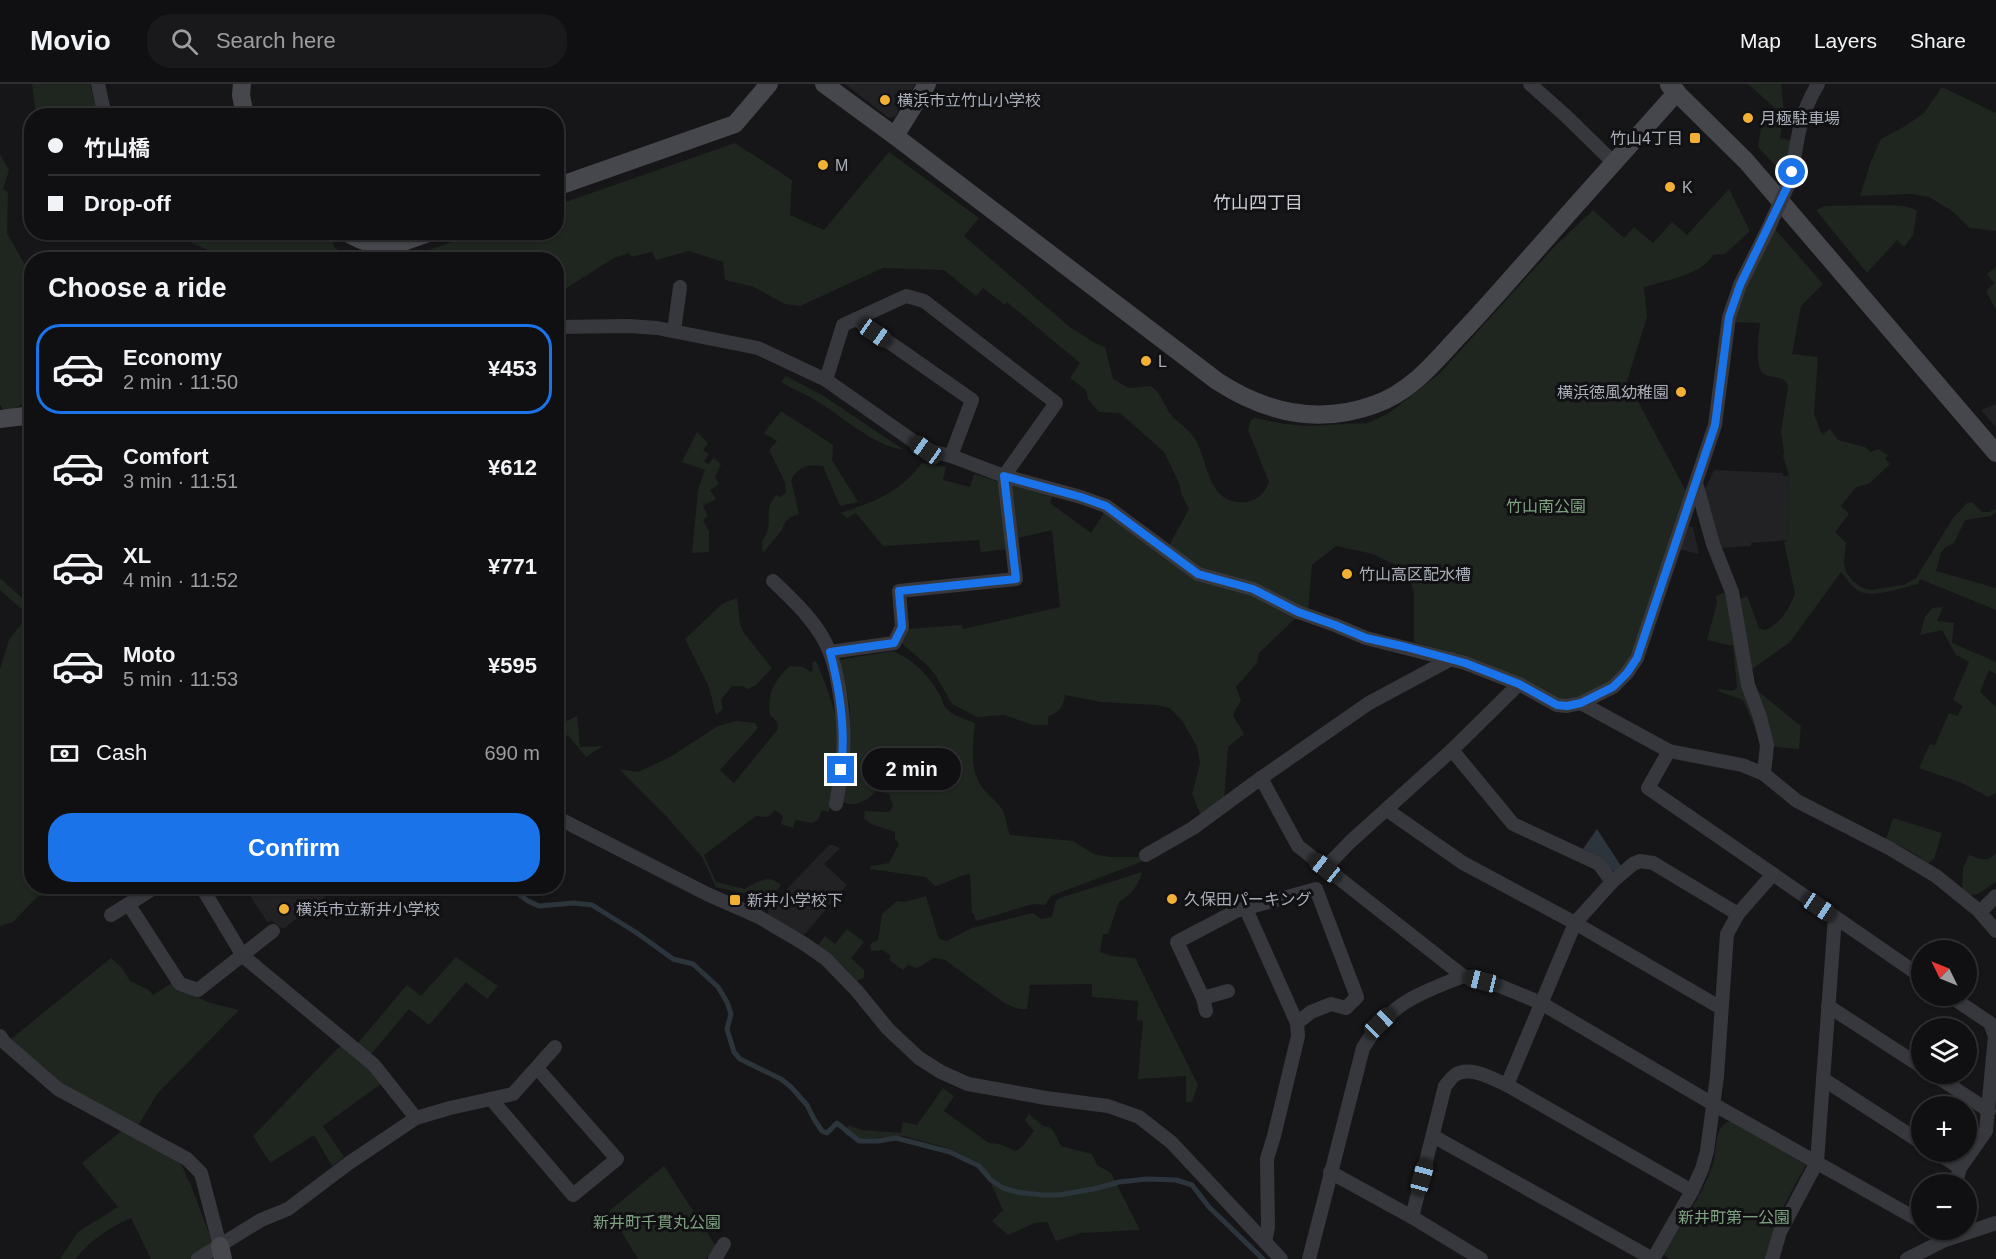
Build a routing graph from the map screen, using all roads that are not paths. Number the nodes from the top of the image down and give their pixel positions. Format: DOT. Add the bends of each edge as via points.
graph roads {
  1 [pos="98,84"];
  2 [pos="242,84"];
  3 [pos="769,84"];
  4 [pos="824,84"];
  5 [pos="927,84"];
  6 [pos="1530,84"];
  7 [pos="1818,84"];
  8 [pos="1673,88"];
  9 [pos="103,108"];
  10 [pos="244,108"];
  11 [pos="895,136"];
  12 [pos="1614,163"];
  13 [pos="564,184"];
  14 [pos="359,240"];
  15 [pos="408,240"];
  16 [pos="680,287"];
  17 [pos="856,319"];
  18 [pos="564,327"];
  19 [pos="674,331"];
  20 [pos="826,380"];
  21 [pos="24,415"];
  22 [pos="0,418"];
  23 [pos="1996,453"];
  24 [pos="951,456"];
  25 [pos="1004,476"];
  26 [pos="1696,483"];
  27 [pos="773,581"];
  28 [pos="830,652"];
  29 [pos="1451,659"];
  30 [pos="1519,684"];
  31 [pos="1581,703"];
  32 [pos="1452,750"];
  33 [pos="1669,751"];
  34 [pos="1764,774"];
  35 [pos="1261,778"];
  36 [pos="837,804"];
  37 [pos="1387,810"];
  38 [pos="564,821"];
  39 [pos="1146,855"];
  40 [pos="1325,868"];
  41 [pos="1773,874"];
  42 [pos="1612,882"];
  43 [pos="145,894"];
  44 [pos="206,894"];
  45 [pos="1996,896"];
  46 [pos="129,905"];
  47 [pos="1246,909"];
  48 [pos="1978,910"];
  49 [pos="1738,914"];
  50 [pos="111,915"];
  51 [pos="1835,917"];
  52 [pos="1575,923"];
  53 [pos="273,931"];
  54 [pos="1996,931"];
  55 [pos="243,956"];
  56 [pos="1911,969"];
  57 [pos="1463,976"];
  58 [pos="1228,991"];
  59 [pos="1541,1003"];
  60 [pos="1828,1006"];
  61 [pos="1965,1006"];
  62 [pos="1721,1008"];
  63 [pos="1297,1023"];
  64 [pos="0,1036"];
  65 [pos="555,1047"];
  66 [pos="1911,1060"];
  67 [pos="537,1068"];
  68 [pos="1823,1079"];
  69 [pos="1948,1084"];
  70 [pos="1507,1085"];
  71 [pos="491,1099"];
  72 [pos="1713,1104"];
  73 [pos="1989,1111"];
  74 [pos="416,1118"];
  75 [pos="1433,1136"];
  76 [pos="1911,1136"];
  77 [pos="1817,1162"];
  78 [pos="1951,1162"];
  79 [pos="1960,1168"];
  80 [pos="1330,1172"];
  81 [pos="1958,1174"];
  82 [pos="1692,1191"];
  83 [pos="1911,1216"];
  84 [pos="1412,1217"];
  85 [pos="1996,1223"];
  86 [pos="1977,1226"];
  87 [pos="1932,1240"];
  88 [pos="1265,1242"];
  89 [pos="724,1244"];
  90 [pos="222,1252"];
  91 [pos="198,1259"];
  92 [pos="715,1259"];
  93 [pos="1281,1259"];
  94 [pos="1309,1259"];
  95 [pos="1481,1259"];
  96 [pos="1653,1259"];
  97 [pos="1773,1259"];
  98 [pos="1907,1259"];
  1 -- 9 [label="street"];
  2 -- 10 [label="street"];
  3 -- 13 [label="street" via="735,124"];
  4 -- 11 [label="street"];
  5 -- 11 [label="street"];
  6 -- 12 [label="street"];
  7 -- 26 [label="street, bridge" via="1800,123 1791,179 1740,285 1729,317 1715,425"];
  8 -- 12 [label="street"];
  8 -- 23 [label="street" via="1767,184"];
  11 -- 12 [label="street" via="1217,381 1255,403 1304,415 1331,415 1377,404 1420,378"];
  14 -- 15 [label="street" via="381,245"];
  16 -- 19 [label="street"];
  17 -- 20 [label="street" via="843,325"];
  17 -- 24 [label="street" via="972,400"];
  17 -- 25 [label="street" via="906,296 924,302 1056,403"];
  18 -- 19 [label="street" via="629,326"];
  19 -- 20 [label="street" via="758,348"];
  20 -- 24 [label="street" via="926,450"];
  21 -- 22 [label="street"];
  24 -- 25 [label="street"];
  25 -- 28 [label="street" via="1016,579 899,591 902,627 894,643"];
  25 -- 29 [label="street" via="1106,506 1198,574 1253,589 1298,612 1366,638"];
  26 -- 31 [label="street" via="1637,658 1613,687"];
  26 -- 34 [label="street" via="1732,592 1748,685 1767,745"];
  27 -- 28 [label="street" via="798,605"];
  28 -- 36 [label="street" via="840,690 843,753"];
  29 -- 30 [label="street"];
  29 -- 35 [label="street" via="1370,703"];
  30 -- 31 [label="street" via="1557,705"];
  30 -- 32 [label="street"];
  31 -- 33 [label="street"];
  32 -- 37 [label="street"];
  32 -- 42 [label="street" via="1513,824 1599,864"];
  33 -- 34 [label="street" via="1742,765"];
  33 -- 41 [label="street" via="1648,788"];
  34 -- 48 [label="street" via="1797,801 1936,876"];
  35 -- 39 [label="street" via="1193,828"];
  35 -- 40 [label="street" via="1298,846"];
  37 -- 40 [label="street"];
  37 -- 52 [label="street" via="1463,863"];
  38 -- 88 [label="street" via="759,917 803,943 826,959 888,1029 941,1072 968,1084 1108,1106 1139,1117 1171,1142"];
  40 -- 57 [label="street"];
  41 -- 49 [label="street"];
  41 -- 51 [label="street"];
  42 -- 49 [label="street" via="1633,864 1653,863"];
  42 -- 52 [label="street"];
  43 -- 46 [label="street"];
  44 -- 55 [label="street"];
  45 -- 48 [label="street"];
  46 -- 50 [label="street"];
  46 -- 55 [label="street" via="180,984 198,990"];
  47 -- 58 [label="street" via="1177,942 1205,1004"];
  47 -- 63 [label="street"];
  47 -- 63 [label="street" via="1316,889 1357,997 1346,1008 1331,1004"];
  48 -- 54 [label="street"];
  49 -- 62 [label="street" via="1727,934"];
  51 -- 56 [label="street"];
  51 -- 60 [label="street"];
  52 -- 59 [label="street"];
  52 -- 62 [label="street"];
  53 -- 55 [label="street"];
  55 -- 74 [label="street" via="374,1065"];
  57 -- 59 [label="street"];
  57 -- 80 [label="street" via="1398,1006 1374,1029 1363,1048"];
  59 -- 70 [label="street"];
  59 -- 72 [label="street"];
  60 -- 66 [label="street"];
  60 -- 68 [label="street"];
  61 -- 73 [label="street" via="1990,1023 1995,1036"];
  62 -- 72 [label="street"];
  63 -- 88 [label="street" via="1298,1036 1267,1159"];
  64 -- 90 [label="street" via="58,1089 187,1159 201,1173"];
  65 -- 67 [label="street"];
  67 -- 71 [label="street" via="513,1094"];
  67 -- 71 [label="street" via="617,1159 573,1195"];
  68 -- 76 [label="street"];
  68 -- 77 [label="street"];
  69 -- 73 [label="street"];
  70 -- 75 [label="street" via="1482,1074 1464,1071 1455,1075 1445,1086"];
  70 -- 82 [label="street"];
  71 -- 74 [label="street"];
  72 -- 77 [label="street"];
  72 -- 82 [label="street" via="1707,1151"];
  73 -- 79 [label="street" via="1986,1131"];
  74 -- 90 [label="street" via="288,1209 261,1220"];
  75 -- 84 [label="street"];
  75 -- 96 [label="street"];
  77 -- 83 [label="street"];
  77 -- 97 [label="street" via="1780,1232"];
  78 -- 79 [label="street"];
  79 -- 81 [label="street"];
  80 -- 84 [label="street"];
  80 -- 94 [label="street"];
  82 -- 96 [label="street"];
  84 -- 95 [label="street"];
  85 -- 86 [label="street"];
  87 -- 98 [label="street"];
  88 -- 93 [label="street"];
  89 -- 92 [label="street"];
  90 -- 91 [label="street"];
}
